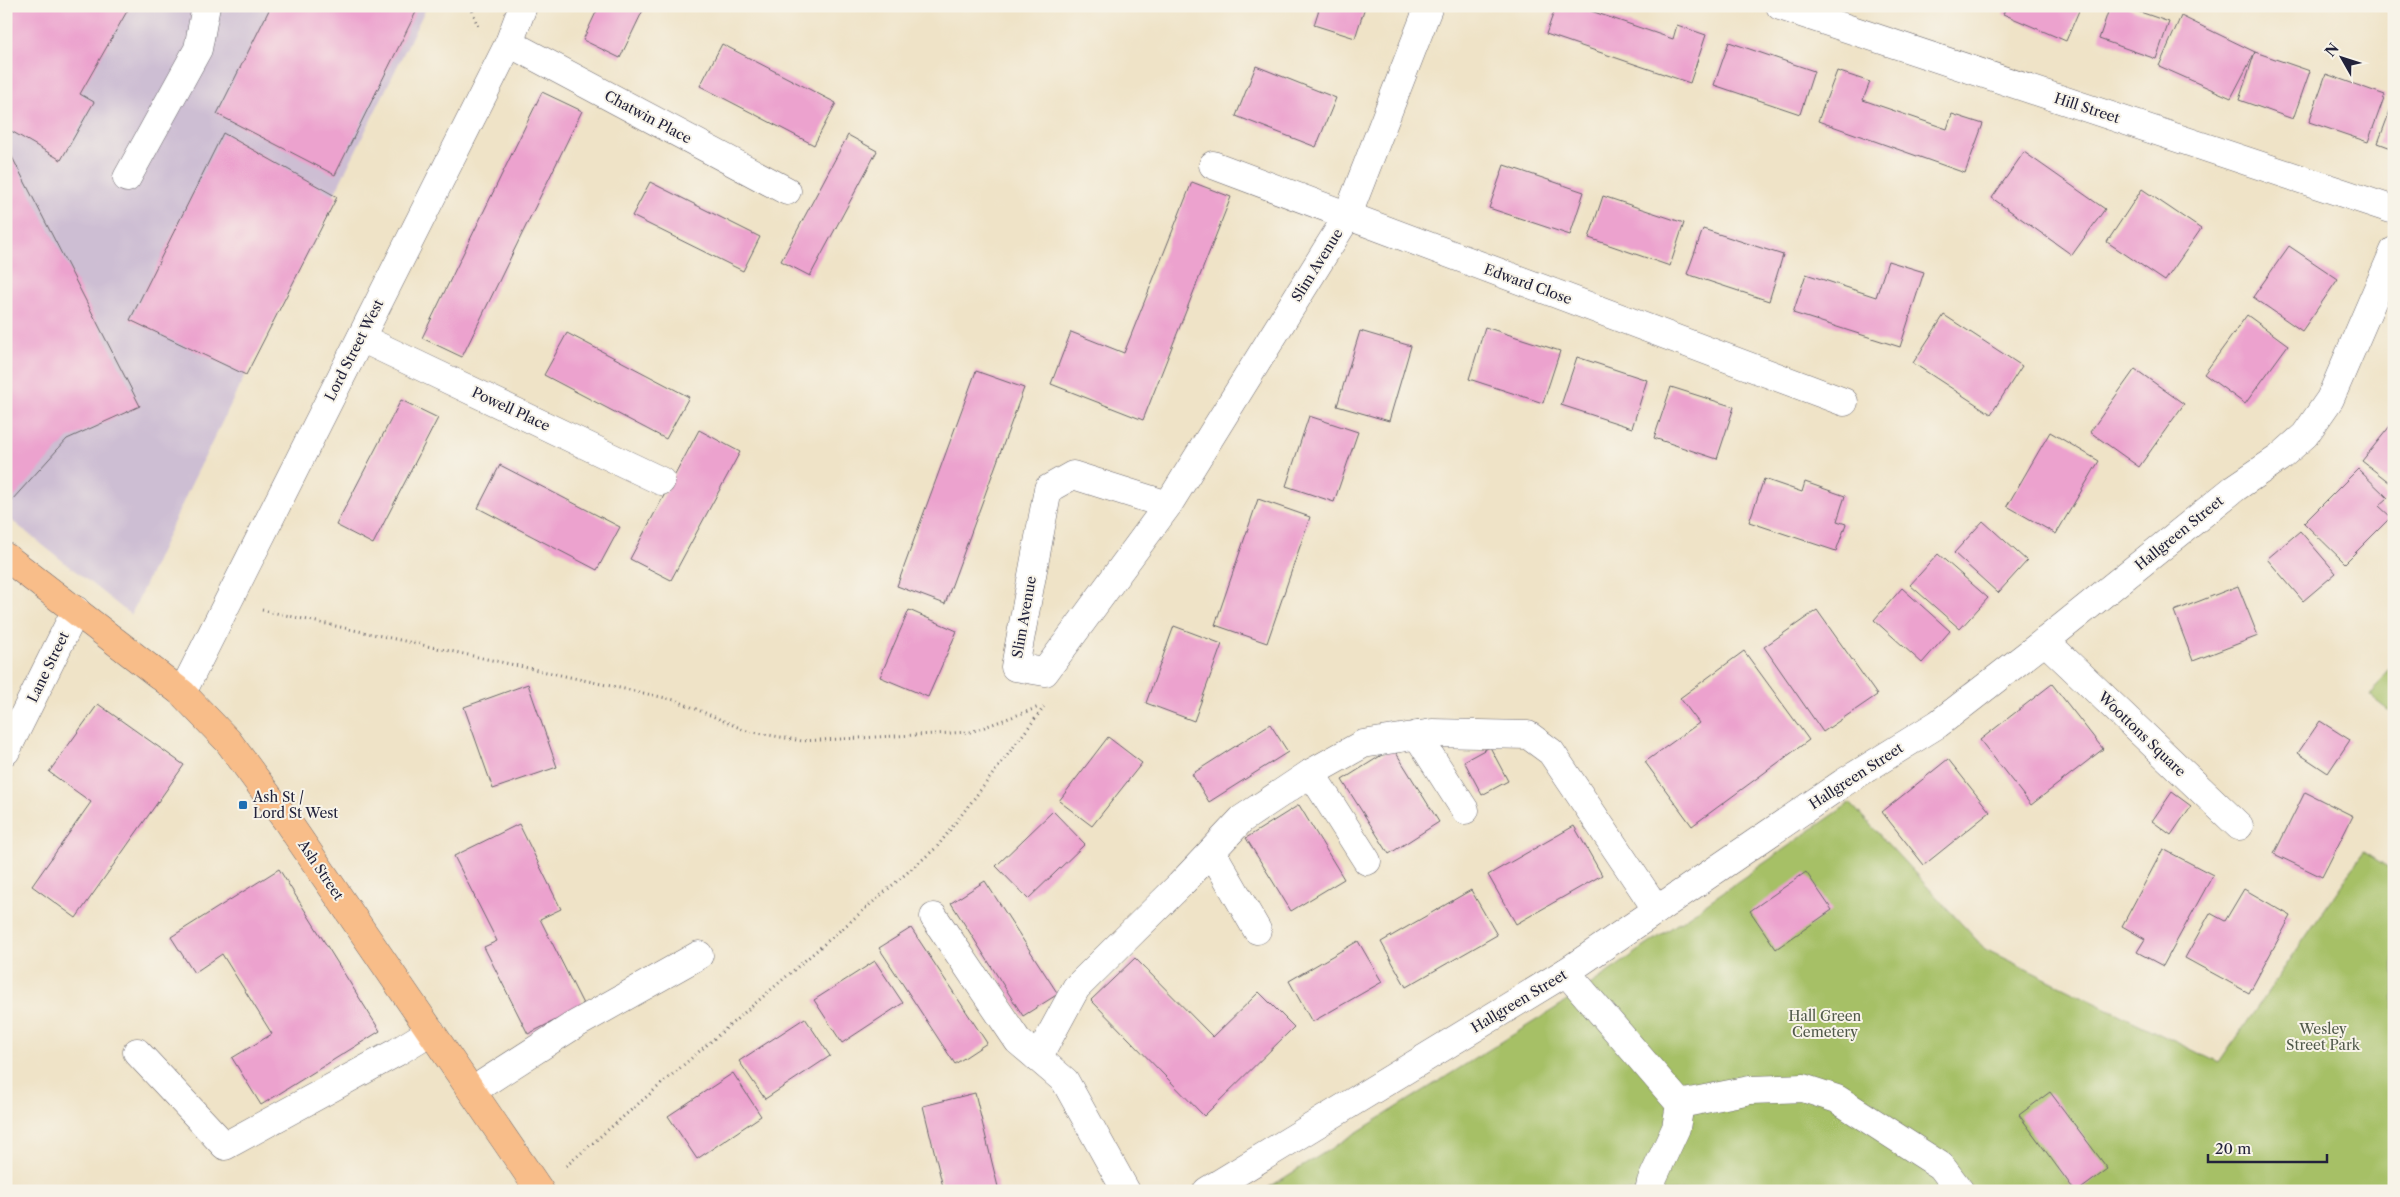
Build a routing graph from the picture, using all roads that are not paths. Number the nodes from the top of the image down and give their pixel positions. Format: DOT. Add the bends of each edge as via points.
graph roads {
  1 [pos="206,6"];
  2 [pos="524,6"];
  3 [pos="1429,6"];
  4 [pos="1792,8"];
  5 [pos="509,43"];
  6 [pos="1212,164"];
  7 [pos="127,178"];
  8 [pos="787,191"];
  9 [pos="2394,210"];
  10 [pos="1347,217"];
  11 [pos="2394,251"];
  12 [pos="360,338"];
  13 [pos="1844,402"];
  14 [pos="661,481"];
  15 [pos="1168,505"];
  16 [pos="6,557"];
  17 [pos="76,610"];
  18 [pos="2045,641"];
  19 [pos="182,693"];
  20 [pos="1417,735"];
  21 [pos="6,751"];
  22 [pos="1312,773"];
  23 [pos="1465,810"];
  24 [pos="2238,826"];
  25 [pos="1212,852"];
  26 [pos="1367,860"];
  27 [pos="1657,910"];
  28 [pos="934,917"];
  29 [pos="1257,930"];
  30 [pos="699,955"];
  31 [pos="1566,972"];
  32 [pos="431,1031"];
  33 [pos="137,1052"];
  34 [pos="1038,1058"];
  35 [pos="472,1091"];
  36 [pos="1680,1104"];
  37 [pos="540,1190"];
  38 [pos="1210,1190"];
  39 [pos="1126,1191"];
  40 [pos="1649,1191"];
  41 [pos="1960,1191"];
  1 -- 7 [label="street" via="198,49"];
  2 -- 5 [label="street, Lord Street West"];
  3 -- 10 [label="street, Slim Avenue"];
  4 -- 9 [label="street, Hill Street"];
  5 -- 8 [label="street, Chatwin Place"];
  5 -- 12 [label="street, Lord Street West"];
  6 -- 10 [label="street, Edward Close"];
  10 -- 13 [label="street, Edward Close"];
  10 -- 15 [label="street, Slim Avenue"];
  11 -- 18 [label="street, Hallgreen Street" via="2330,399 2305,435"];
  12 -- 14 [label="street, Powell Place"];
  12 -- 19 [label="street, Lord Street West"];
  15 -- 15 [label="street, Slim Avenue" via="1045,672 1015,667 1048,489 1073,475"];
  16 -- 17 [label="main road, Ash Street"];
  17 -- 19 [label="main road, Ash Street"];
  17 -- 21 [label="street, Lane Street"];
  18 -- 24 [label="street, Woottons Square"];
  18 -- 27 [label="street, Hallgreen Street" via="1938,724 1843,783"];
  19 -- 32 [label="main road, Ash Street" via="228,741"];
  20 -- 22 [label="street" via="1363,744"];
  20 -- 23 [label="street"];
  20 -- 27 [label="street" via="1528,735 1551,752"];
  22 -- 25 [label="street" via="1242,819"];
  22 -- 26 [label="street"];
  25 -- 29 [label="street"];
  25 -- 34 [label="street" via="1076,988"];
  27 -- 31 [label="street, Hallgreen Street"];
  28 -- 34 [label="street" via="1018,1041"];
  30 -- 35 [label="street" via="571,1027"];
  31 -- 36 [label="street"];
  31 -- 38 [label="street, Hallgreen Street"];
  32 -- 33 [label="street" via="225,1146"];
  32 -- 35 [label="main road, Ash Street"];
  34 -- 39 [label="street" via="1065,1081"];
  35 -- 37 [label="main road, Ash Street"];
  36 -- 40 [label="street" via="1676,1128"];
  36 -- 41 [label="street" via="1750,1090 1803,1088 1837,1098 1941,1166"];
}
